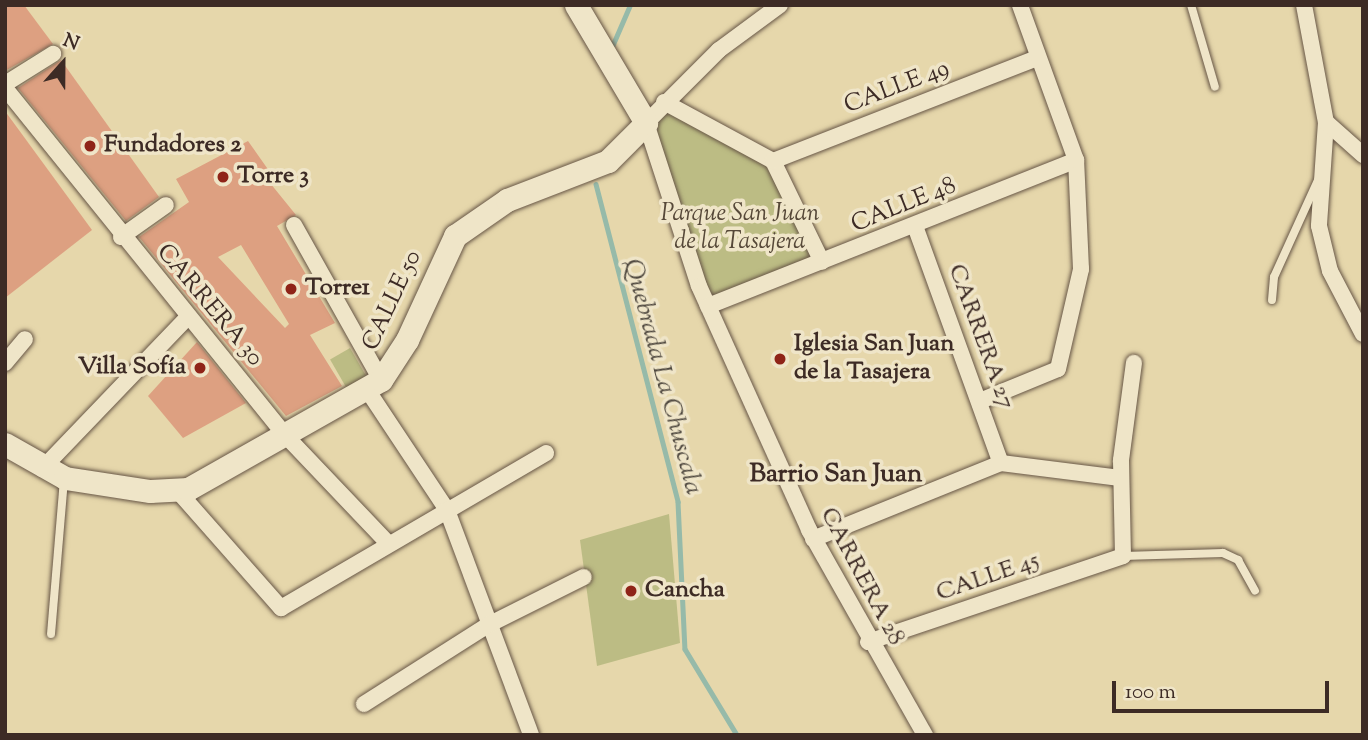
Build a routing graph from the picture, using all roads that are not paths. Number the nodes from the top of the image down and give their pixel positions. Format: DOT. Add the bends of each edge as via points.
graph roads {
  1 [pos="576,5"];
  2 [pos="780,5"];
  3 [pos="1020,5"];
  4 [pos="1191,5"];
  5 [pos="1304,5"];
  6 [pos="53,54"];
  7 [pos="1037,58"];
  8 [pos="5,86"];
  9 [pos="1215,87"];
  10 [pos="664,102"];
  11 [pos="1326,122"];
  12 [pos="646,123"];
  13 [pos="1363,155"];
  14 [pos="1076,160"];
  15 [pos="772,161"];
  16 [pos="1319,177"];
  17 [pos="166,205"];
  18 [pos="294,225"];
  19 [pos="915,226"];
  20 [pos="121,237"];
  21 [pos="822,262"];
  22 [pos="1272,300"];
  23 [pos="708,306"];
  24 [pos="188,317"];
  25 [pos="1363,334"];
  26 [pos="24,338"];
  27 [pos="5,363"];
  28 [pos="1134,363"];
  29 [pos="373,384"];
  30 [pos="980,401"];
  31 [pos="286,436"];
  32 [pos="5,444"];
  33 [pos="546,453"];
  34 [pos="1001,463"];
  35 [pos="42,469"];
  36 [pos="65,478"];
  37 [pos="1121,478"];
  38 [pos="176,489"];
  39 [pos="447,510"];
  40 [pos="813,539"];
  41 [pos="389,544"];
  42 [pos="1123,556"];
  43 [pos="584,577"];
  44 [pos="1255,591"];
  45 [pos="488,625"];
  46 [pos="51,634"];
  47 [pos="868,642"];
  48 [pos="364,704"];
  49 [pos="531,735"];
  50 [pos="925,735"];
  1 -- 12 [label="street"];
  2 -- 10 [label="street, CALLE 50" via="719,50"];
  3 -- 7 [label="street"];
  4 -- 9 [label="lane"];
  5 -- 11 [label="street"];
  6 -- 8 [label="street"];
  7 -- 14 [label="street"];
  7 -- 15 [label="street, CALLE 49"];
  8 -- 20 [label="street, CARRERA 30"];
  10 -- 12 [label="street, CALLE 50"];
  10 -- 15 [label="street"];
  11 -- 13 [label="street"];
  11 -- 16 [label="street"];
  12 -- 23 [label="street, CARRERA 28"];
  12 -- 29 [label="street, CALLE 50" via="618,154 507,200 455,236 407,340"];
  14 -- 19 [label="street, CALLE 48"];
  14 -- 30 [label="street" via="1081,268 1058,369"];
  15 -- 21 [label="street"];
  16 -- 22 [label="lane" via="1274,277"];
  16 -- 25 [label="street" via="1319,226 1330,271"];
  17 -- 20 [label="street"];
  18 -- 29 [label="street"];
  19 -- 21 [label="street, CALLE 48"];
  19 -- 30 [label="street, CARRERA 27"];
  20 -- 24 [label="street, CARRERA 30"];
  21 -- 23 [label="street, CALLE 48"];
  23 -- 40 [label="street, CARRERA 28"];
  24 -- 31 [label="street, CARRERA 30"];
  24 -- 35 [label="street"];
  26 -- 27 [label="street"];
  28 -- 37 [label="street"];
  29 -- 31 [label="street, CALLE 50"];
  29 -- 39 [label="street"];
  30 -- 34 [label="street, CARRERA 27"];
  31 -- 38 [label="street, CALLE 50" via="208,482"];
  31 -- 41 [label="street, CARRERA 30"];
  32 -- 35 [label="street, CALLE 50"];
  33 -- 39 [label="street"];
  34 -- 37 [label="street"];
  34 -- 40 [label="street"];
  35 -- 36 [label="street, CALLE 50"];
  36 -- 38 [label="street, CALLE 50"];
  36 -- 46 [label="lane"];
  37 -- 42 [label="street"];
  38 -- 41 [label="street" via="281,608"];
  39 -- 41 [label="street"];
  39 -- 45 [label="street"];
  40 -- 47 [label="street, CARRERA 28"];
  42 -- 44 [label="lane" via="1223,553 1238,560"];
  42 -- 47 [label="street, CALLE 45"];
  43 -- 45 [label="street"];
  45 -- 48 [label="street"];
  45 -- 49 [label="street"];
  47 -- 50 [label="street, CARRERA 28"];
}
